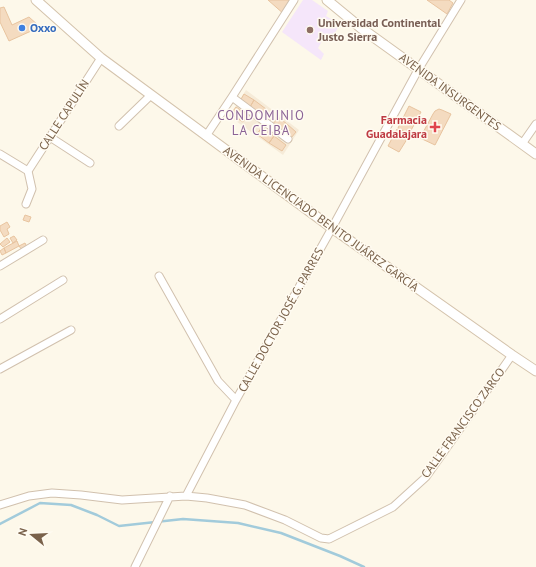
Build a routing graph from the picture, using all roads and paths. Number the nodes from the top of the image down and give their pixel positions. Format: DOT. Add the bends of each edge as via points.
graph roads {
  1 [pos="36,0"];
  2 [pos="294,0"];
  3 [pos="327,0"];
  4 [pos="461,0"];
  5 [pos="101,58"];
  6 [pos="418,70"];
  7 [pos="151,95"];
  8 [pos="232,97"];
  9 [pos="536,124"];
  10 [pos="119,126"];
  11 [pos="206,136"];
  12 [pos="50,137"];
  13 [pos="288,139"];
  14 [pos="522,144"];
  15 [pos="0,154"];
  16 [pos="536,154"];
  17 [pos="90,164"];
  18 [pos="28,171"];
  19 [pos="26,204"];
  20 [pos="332,228"];
  21 [pos="43,240"];
  22 [pos="0,266"];
  23 [pos="159,276"];
  24 [pos="63,280"];
  25 [pos="0,319"];
  26 [pos="71,330"];
  27 [pos="512,355"];
  28 [pos="0,369"];
  29 [pos="536,371"];
  30 [pos="236,400"];
  31 [pos="170,496"];
  32 [pos="186,496"];
  33 [pos="0,505"];
  34 [pos="135,567"];
  1 -- 5 [label="main road, AVENIDA LICENCIADO BENITO JUÁREZ GARCÍA"];
  2 -- 8 [label="street"];
  3 -- 6 [label="main road, AVENIDA INSURGENTES"];
  4 -- 6 [label="street, CALLE DOCTOR JOSÉ G. PARRES"];
  5 -- 7 [label="main road, AVENIDA LICENCIADO BENITO JUÁREZ GARCÍA"];
  5 -- 12 [label="street, CALLE CAPULÍN"];
  6 -- 14 [label="main road, AVENIDA INSURGENTES"];
  6 -- 20 [label="street, CALLE DOCTOR JOSÉ G. PARRES"];
  7 -- 10 [label="street"];
  7 -- 11 [label="main road, AVENIDA LICENCIADO BENITO JUÁREZ GARCÍA"];
  8 -- 11 [label="street"];
  8 -- 13 [label="street"];
  9 -- 14 [label="street"];
  11 -- 20 [label="main road, AVENIDA LICENCIADO BENITO JUÁREZ GARCÍA"];
  12 -- 17 [label="street"];
  12 -- 18 [label="street, CALLE CAPULÍN"];
  14 -- 16 [label="main road, AVENIDA INSURGENTES"];
  15 -- 18 [label="street"];
  18 -- 19 [label="street" via="32,189"];
  20 -- 27 [label="main road, AVENIDA LICENCIADO BENITO JUÁREZ GARCÍA"];
  20 -- 30 [label="street, CALLE DOCTOR JOSÉ G. PARRES"];
  21 -- 22 [label="street"];
  23 -- 30 [label="street" via="218,381"];
  24 -- 25 [label="street"];
  26 -- 28 [label="street"];
  27 -- 29 [label="main road, AVENIDA LICENCIADO BENITO JUÁREZ GARCÍA"];
  27 -- 32 [label="street, CALLE FRANCISCO ZARCO" via="426,477 393,507 330,539 321,538 285,520 245,505"];
  30 -- 32 [label="street, CALLE DOCTOR JOSÉ G. PARRES"];
  31 -- 32 [label="street"];
  31 -- 33 [label="street" via="122,500 52,493 29,496"];
  31 -- 34 [label="street"];
}
